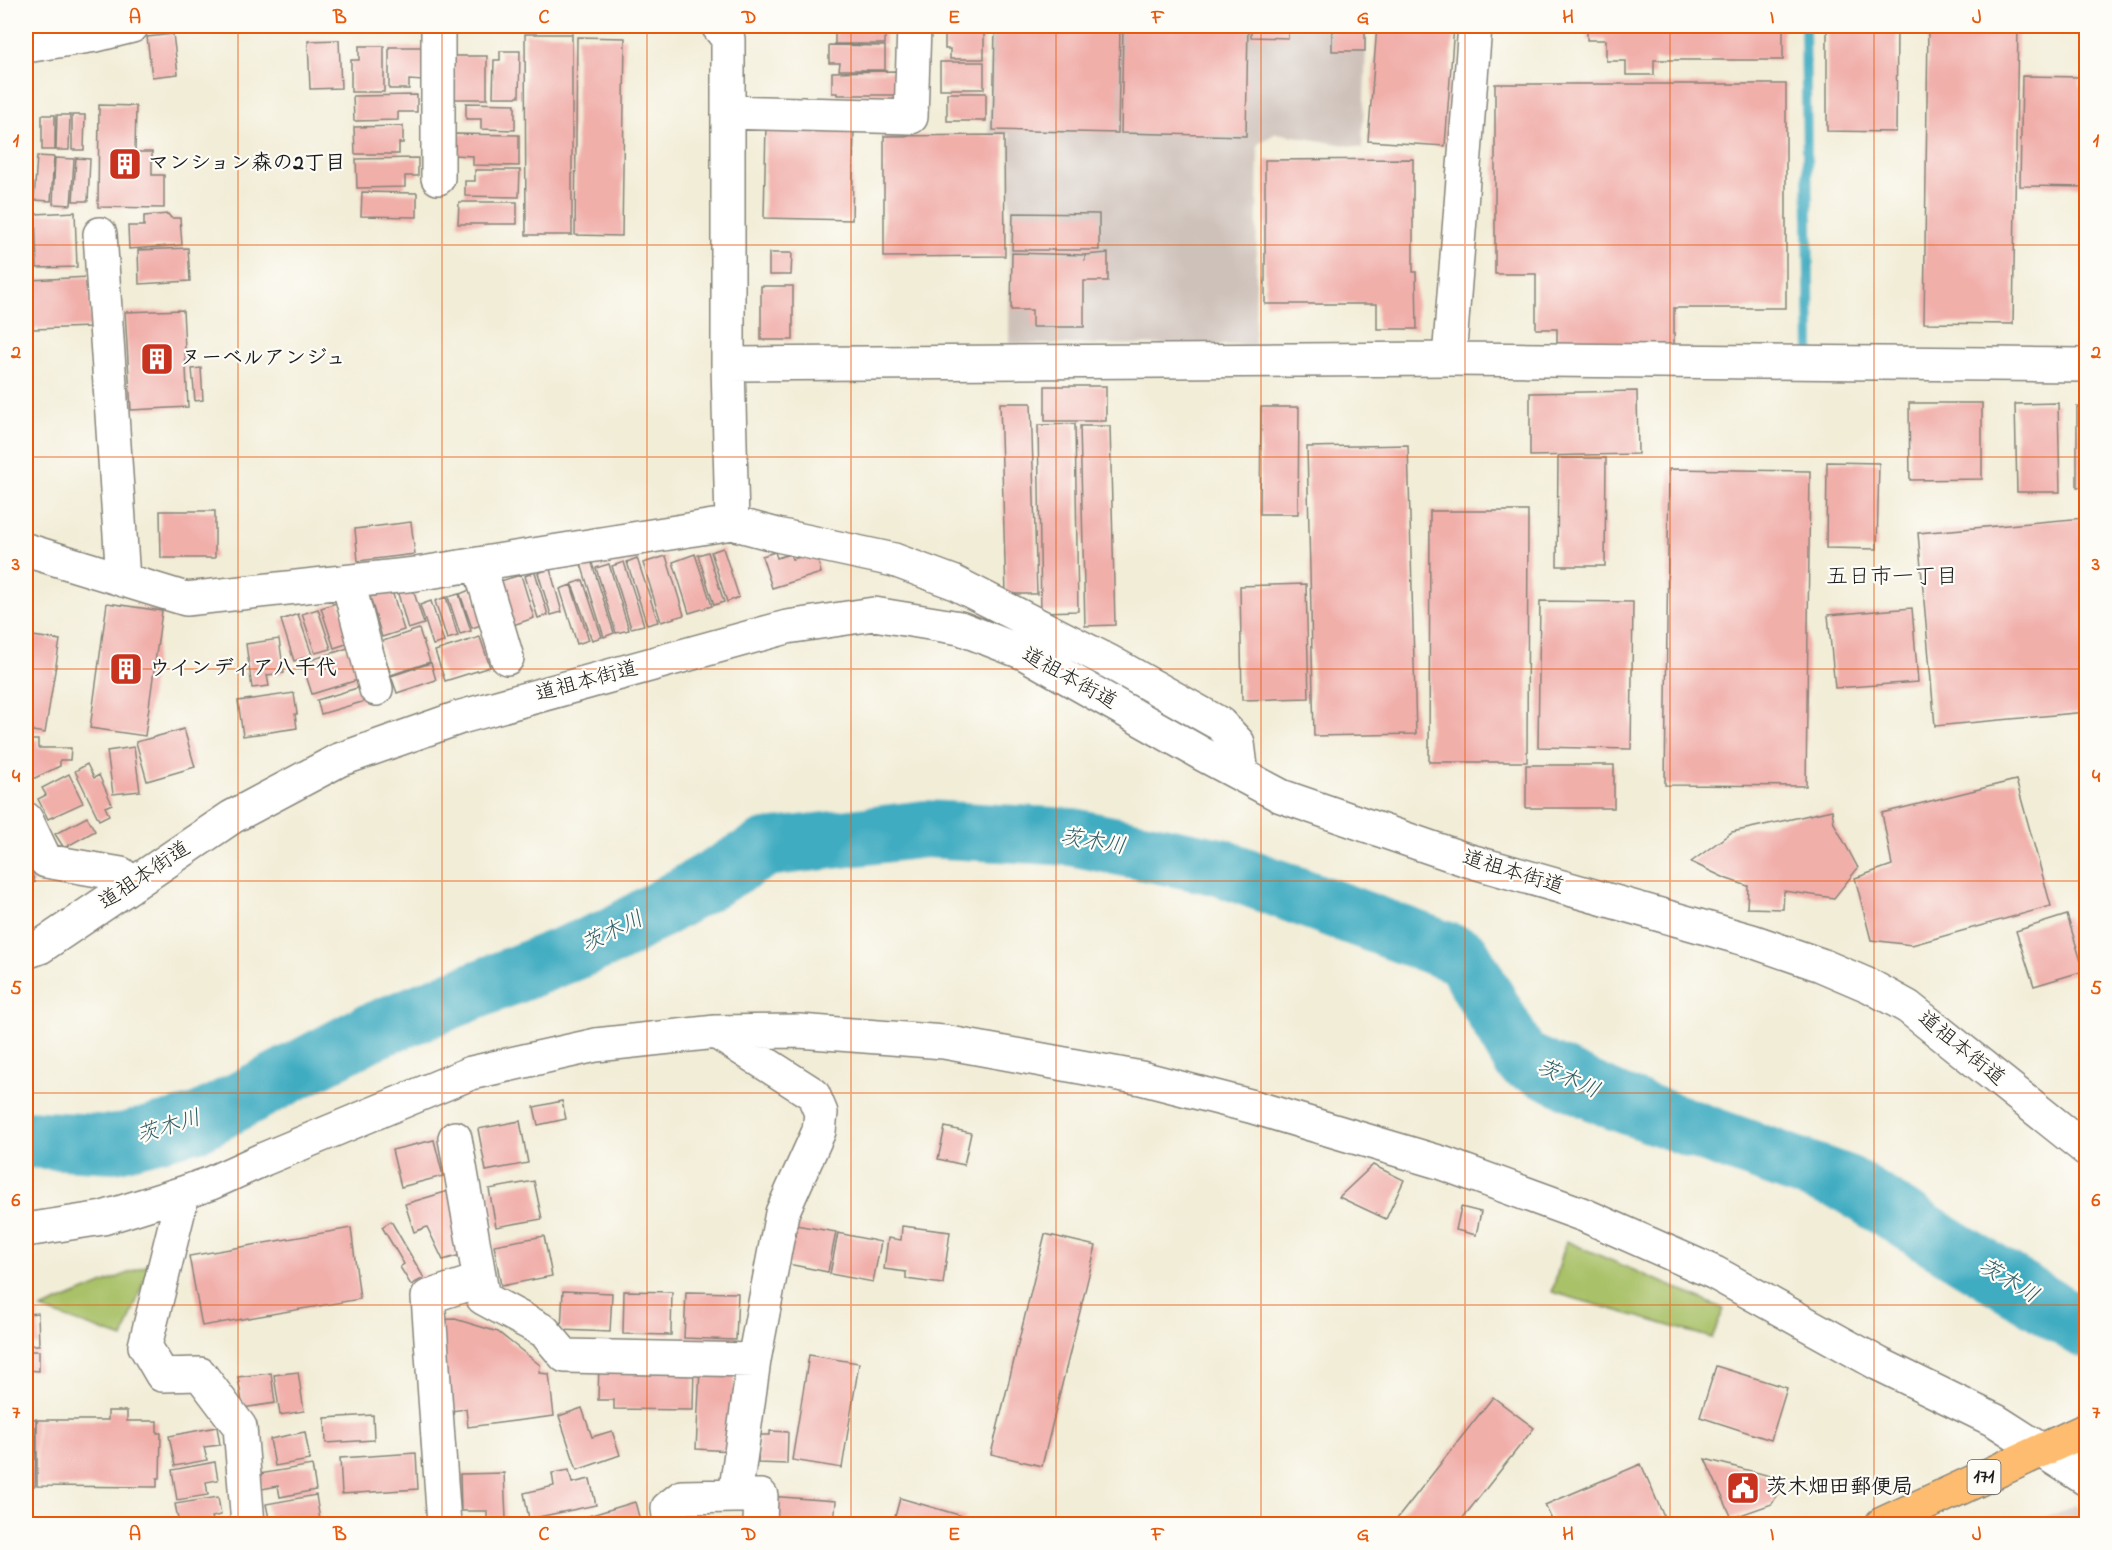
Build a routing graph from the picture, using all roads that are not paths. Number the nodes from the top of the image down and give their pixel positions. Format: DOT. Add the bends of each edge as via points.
graph roads {
  1 [pos="132,26"];
  2 [pos="438,26"];
  3 [pos="718,26"];
  4 [pos="914,26"];
  5 [pos="1475,26"];
  6 [pos="26,46"];
  7 [pos="728,112"];
  8 [pos="438,178"];
  9 [pos="100,234"];
  10 [pos="1449,359"];
  11 [pos="728,364"];
  12 [pos="2086,365"];
  13 [pos="732,523"];
  14 [pos="26,550"];
  15 [pos="479,564"];
  16 [pos="123,580"];
  17 [pos="348,582"];
  18 [pos="507,658"];
  19 [pos="376,689"];
  20 [pos="1242,775"];
  21 [pos="26,819"];
  22 [pos="129,887"];
  23 [pos="26,952"];
  24 [pos="716,1032"];
  25 [pos="455,1138"];
  26 [pos="2086,1149"];
  27 [pos="183,1193"];
  28 [pos="26,1230"];
  29 [pos="480,1280"];
  30 [pos="754,1360"];
  31 [pos="2086,1430"];
  32 [pos="2043,1449"];
  33 [pos="2086,1479"];
  34 [pos="735,1496"];
  35 [pos="248,1524"];
  36 [pos="444,1524"];
  37 [pos="670,1524"];
  38 [pos="760,1524"];
  39 [pos="1882,1524"];
  1 -- 6 [label="street"];
  2 -- 8 [label="street"];
  3 -- 7 [label="street" via="728,39"];
  4 -- 7 [label="street" via="911,117"];
  5 -- 10 [label="street"];
  7 -- 11 [label="street"];
  9 -- 16 [label="street"];
  10 -- 11 [label="street"];
  10 -- 12 [label="street"];
  11 -- 13 [label="street"];
  13 -- 15 [label="street"];
  13 -- 20 [label="street" via="894,560 1007,608 1220,724 1238,743"];
  14 -- 16 [label="street"];
  15 -- 17 [label="street"];
  15 -- 18 [label="street"];
  16 -- 17 [label="street" via="186,598"];
  17 -- 19 [label="street"];
  20 -- 22 [label="street, 道祖本街道" via="1024,653 960,628 874,614 787,627 461,717 339,760 232,817"];
  20 -- 26 [label="street, 道祖本街道" via="1281,796 1467,860 1752,941 1870,986 1908,1006"];
  21 -- 22 [label="street" via="46,861 121,874"];
  22 -- 23 [label="street, 道祖本街道" via="40,947"];
  24 -- 27 [label="street" via="596,1045 471,1073"];
  24 -- 30 [label="street" via="813,1094 821,1113 819,1131 782,1213"];
  24 -- 32 [label="street" via="799,1030 944,1042 1141,1078 1442,1163 1584,1215 1715,1273"];
  25 -- 29 [label="street"];
  27 -- 28 [label="street" via="104,1218"];
  27 -- 35 [label="street" via="145,1346 162,1376 200,1374 240,1426"];
  29 -- 30 [label="street" via="483,1298 544,1331 565,1356"];
  29 -- 36 [label="street" via="428,1297"];
  30 -- 34 [label="street"];
  31 -- 32 [label="highway, 171"];
  32 -- 33 [label="street"];
  32 -- 39 [label="highway, 171"];
  34 -- 37 [label="street" via="682,1497 668,1508"];
  34 -- 38 [label="street" via="761,1496"];
}
